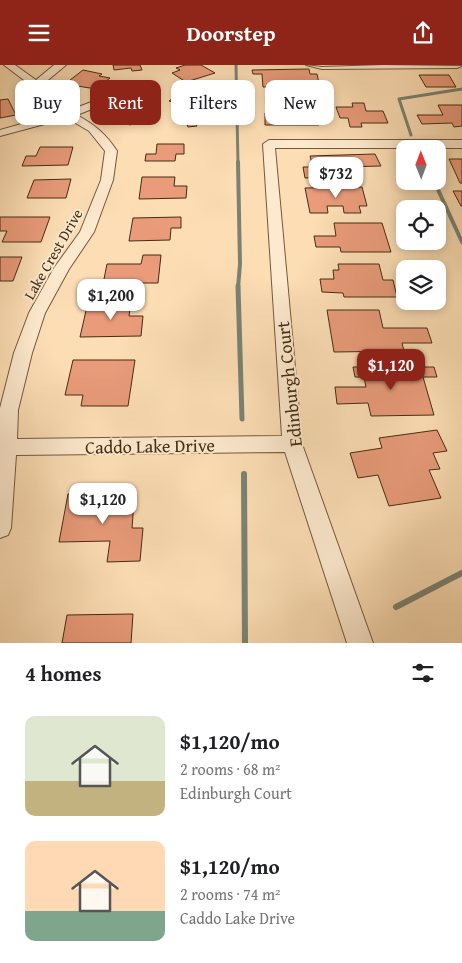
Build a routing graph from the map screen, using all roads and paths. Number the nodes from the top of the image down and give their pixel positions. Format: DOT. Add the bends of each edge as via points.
graph roads {
  1 [pos="9,65"];
  2 [pos="61,65"];
  3 [pos="308,65"];
  4 [pos="460,65"];
  5 [pos="386,66"];
  6 [pos="30,80"];
  7 [pos="42,80"];
  8 [pos="80,121"];
  9 [pos="36,125"];
  10 [pos="0,133"];
  11 [pos="462,144"];
  12 [pos="292,444"];
  13 [pos="7,447"];
  14 [pos="0,528"];
  15 [pos="360,643"];
  1 -- 6 [label="street, Lake Crest Drive"];
  2 -- 7 [label="street"];
  3 -- 5 [label="lane" via="322,68"];
  4 -- 5 [label="lane"];
  8 -- 13 [label="street, Lake Crest Drive" via="104,139 111,151 107,180 88,232 62,268 38,313 23,353 9,410"];
  9 -- 10 [label="street"];
  11 -- 12 [label="street, Edinburgh Court" via="269,144"];
  12 -- 13 [label="street, Caddo Lake Drive"];
  12 -- 15 [label="street, Edinburgh Court"];
  13 -- 14 [label="street, Lake Crest Drive"];
}
